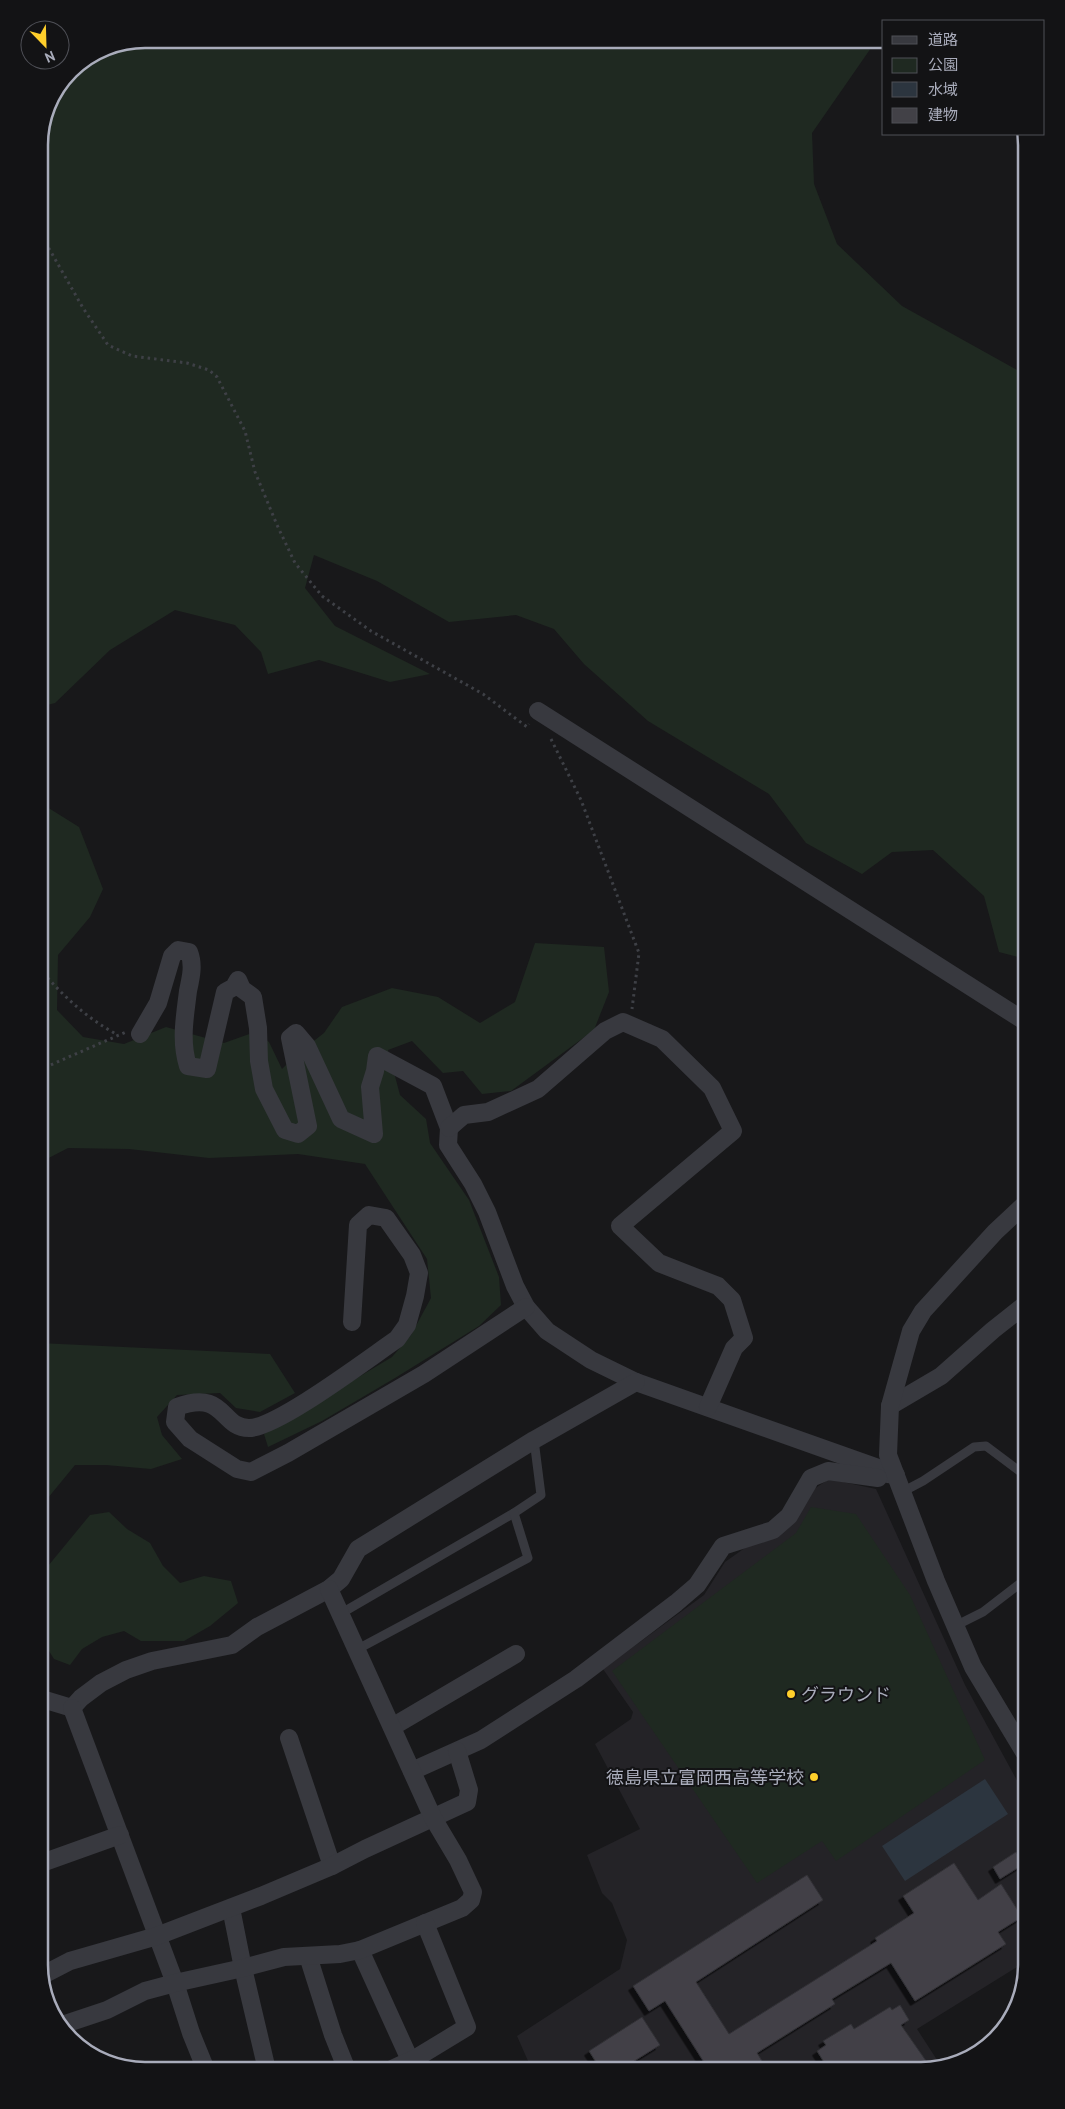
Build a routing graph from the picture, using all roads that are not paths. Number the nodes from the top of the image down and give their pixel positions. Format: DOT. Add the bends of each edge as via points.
graph roads {
  1 [pos="538,711"];
  2 [pos="1018,1017"];
  3 [pos="143,1028"];
  4 [pos="449,1128"];
  5 [pos="1018,1210"];
  6 [pos="526,1307"];
  7 [pos="1018,1310"];
  8 [pos="352,1322"];
  9 [pos="636,1382"];
  10 [pos="890,1406"];
  11 [pos="708,1407"];
  12 [pos="534,1440"];
  13 [pos="1018,1470"];
  14 [pos="892,1475"];
  15 [pos="902,1492"];
  16 [pos="514,1513"];
  17 [pos="1018,1586"];
  18 [pos="329,1589"];
  19 [pos="340,1614"];
  20 [pos="955,1626"];
  21 [pos="356,1650"];
  22 [pos="516,1654"];
  23 [pos="48,1701"];
  24 [pos="72,1708"];
  25 [pos="392,1727"];
  26 [pos="289,1738"];
  27 [pos="1018,1741"];
  28 [pos="457,1751"];
  29 [pos="412,1771"];
  30 [pos="433,1818"];
  31 [pos="120,1835"];
  32 [pos="48,1861"];
  33 [pos="332,1866"];
  34 [pos="232,1908"];
  35 [pos="425,1923"];
  36 [pos="157,1936"];
  37 [pos="360,1950"];
  38 [pos="308,1956"];
  39 [pos="243,1968"];
  40 [pos="48,1972"];
  41 [pos="175,1982"];
  42 [pos="67,2023"];
  43 [pos="202,2061"];
  44 [pos="265,2061"];
  45 [pos="344,2061"];
  46 [pos="415,2061"];
  47 [pos="418,2061"];
  1 -- 2 [label="street"];
  3 -- 4 [label="street" via="158,1003 172,956 178,950 189,952 193,962 183,1034 183,1051 188,1066 207,1069 225,992 238,980 242,989 253,997 264,1089 285,1130 298,1134 308,1126 290,1038 296,1033 307,1046 341,1119 374,1134 370,1087 376,1056 434,1086"];
  4 -- 6 [label="street" via="448,1146 487,1212 514,1286"];
  4 -- 11 [label="street" via="464,1115 488,1112 538,1089 605,1031 623,1022 662,1039 712,1088 733,1131 620,1226 659,1263 718,1286 732,1300 744,1338 734,1348"];
  5 -- 10 [label="street" via="923,1311 911,1330"];
  6 -- 8 [label="street" via="424,1374 251,1472 237,1469 190,1439 174,1422 177,1407 194,1401 214,1404 239,1426 250,1428 274,1420 397,1339 407,1325 419,1273 412,1255 386,1218 369,1215 358,1225"];
  6 -- 9 [label="street" via="546,1331 591,1360"];
  7 -- 10 [label="street" via="941,1376"];
  9 -- 11 [label="street"];
  9 -- 12 [label="street"];
  10 -- 14 [label="street" via="888,1456"];
  11 -- 14 [label="street"];
  12 -- 16 [label="lane" via="541,1495"];
  12 -- 18 [label="street" via="358,1549 341,1579"];
  13 -- 15 [label="lane" via="986,1446 974,1447"];
  14 -- 15 [label="street"];
  14 -- 28 [label="street" via="880,1478 828,1471 811,1478 789,1516 773,1530 723,1546 696,1585 676,1603 562,1688 481,1740"];
  15 -- 20 [label="street"];
  16 -- 19 [label="lane"];
  16 -- 21 [label="lane" via="528,1558"];
  17 -- 20 [label="lane" via="983,1612"];
  18 -- 19 [label="street"];
  18 -- 24 [label="street" via="232,1644 152,1661 126,1670 101,1682"];
  19 -- 21 [label="street"];
  20 -- 27 [label="street" via="972,1667"];
  21 -- 25 [label="street"];
  22 -- 25 [label="street"];
  23 -- 24 [label="street"];
  24 -- 31 [label="street"];
  25 -- 29 [label="street"];
  26 -- 33 [label="street"];
  28 -- 29 [label="street"];
  28 -- 30 [label="street" via="469,1790 467,1802"];
  29 -- 30 [label="street"];
  30 -- 33 [label="street"];
  30 -- 35 [label="street" via="473,1892 471,1900 462,1908"];
  31 -- 32 [label="street"];
  31 -- 36 [label="street"];
  33 -- 34 [label="street"];
  34 -- 36 [label="street"];
  34 -- 39 [label="street"];
  35 -- 37 [label="street"];
  35 -- 47 [label="street" via="466,2026"];
  36 -- 40 [label="street" via="70,1961"];
  36 -- 41 [label="street"];
  37 -- 38 [label="street"];
  37 -- 46 [label="street"];
  38 -- 39 [label="street" via="284,1957"];
  38 -- 45 [label="street"];
  39 -- 41 [label="street"];
  39 -- 44 [label="street"];
  41 -- 42 [label="street"];
  41 -- 43 [label="street"];
}
